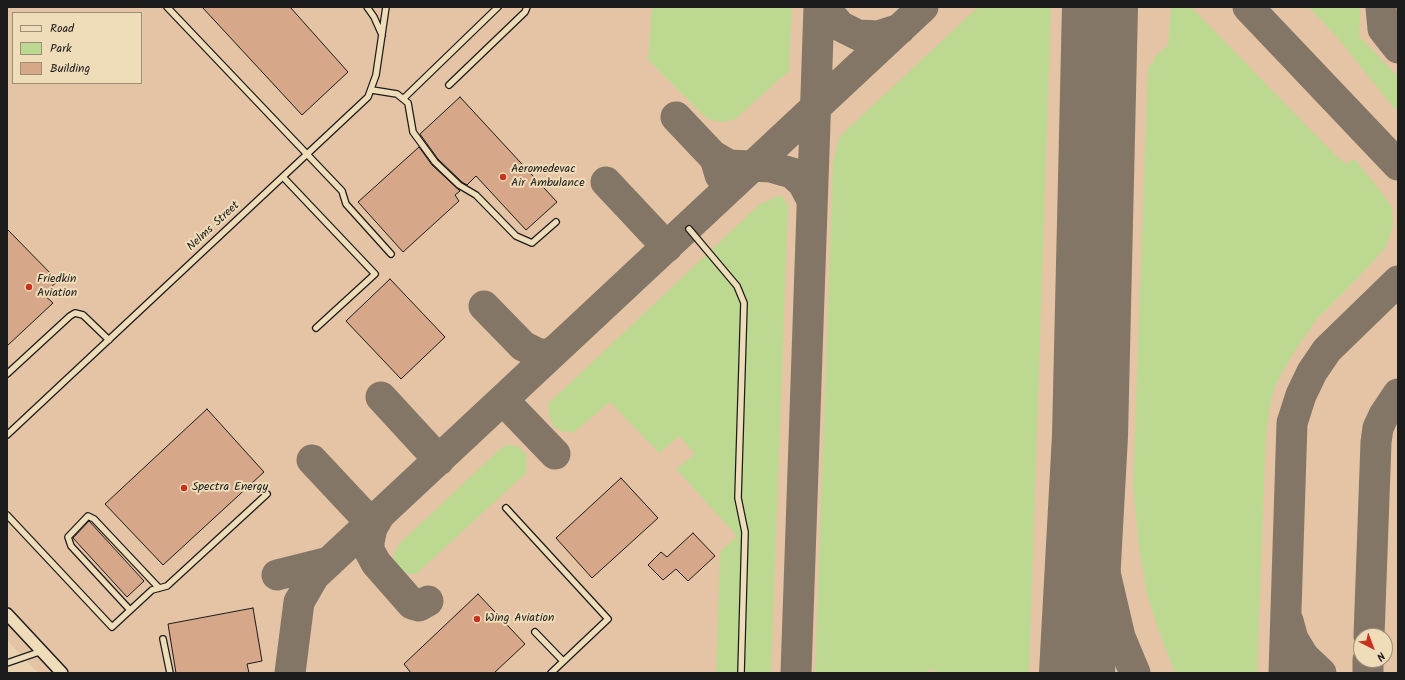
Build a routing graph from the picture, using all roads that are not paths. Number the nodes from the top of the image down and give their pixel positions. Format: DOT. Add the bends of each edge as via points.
graph roads {
  1 [pos="167,7"];
  2 [pos="367,7"];
  3 [pos="386,7"];
  4 [pos="498,7"];
  5 [pos="527,7"];
  6 [pos="382,37"];
  7 [pos="449,85"];
  8 [pos="372,90"];
  9 [pos="403,99"];
  10 [pos="307,155"];
  11 [pos="282,177"];
  12 [pos="556,222"];
  13 [pos="689,229"];
  14 [pos="391,254"];
  15 [pos="316,328"];
  16 [pos="109,340"];
  17 [pos="7,374"];
  18 [pos="7,435"];
  19 [pos="267,494"];
  20 [pos="506,508"];
  21 [pos="7,515"];
  22 [pos="159,588"];
  23 [pos="130,610"];
  24 [pos="7,614"];
  25 [pos="535,632"];
  26 [pos="163,639"];
  27 [pos="42,651"];
  28 [pos="563,661"];
  29 [pos="7,663"];
  30 [pos="62,673"];
  31 [pos="170,673"];
  32 [pos="551,673"];
  33 [pos="741,673"];
  1 -- 10 [label="lane"];
  2 -- 6 [label="lane"];
  3 -- 6 [label="lane, Nelms Street"];
  4 -- 9 [label="lane"];
  5 -- 7 [label="lane" via="525,12"];
  6 -- 8 [label="lane, Nelms Street"];
  8 -- 9 [label="lane" via="397,94"];
  8 -- 10 [label="lane, Nelms Street" via="368,97"];
  9 -- 12 [label="lane" via="408,103 413,132 435,162 459,185 476,195 516,236 532,243"];
  10 -- 11 [label="lane, Nelms Street"];
  10 -- 14 [label="lane" via="342,192 346,204"];
  11 -- 15 [label="lane" via="374,274"];
  11 -- 16 [label="lane, Nelms Street"];
  13 -- 33 [label="lane" via="737,286 744,303 738,498 745,532"];
  16 -- 17 [label="lane" via="83,315 75,313"];
  16 -- 18 [label="lane, Nelms Street"];
  19 -- 22 [label="lane" via="167,586"];
  20 -- 28 [label="lane" via="608,618"];
  21 -- 23 [label="lane" via="112,627"];
  22 -- 23 [label="lane" via="152,590"];
  22 -- 23 [label="lane" via="94,519 88,516 68,537 71,546"];
  24 -- 27 [label="street"];
  25 -- 28 [label="lane"];
  26 -- 31 [label="lane"];
  27 -- 29 [label="lane"];
  27 -- 30 [label="street"];
  28 -- 32 [label="lane"];
}
